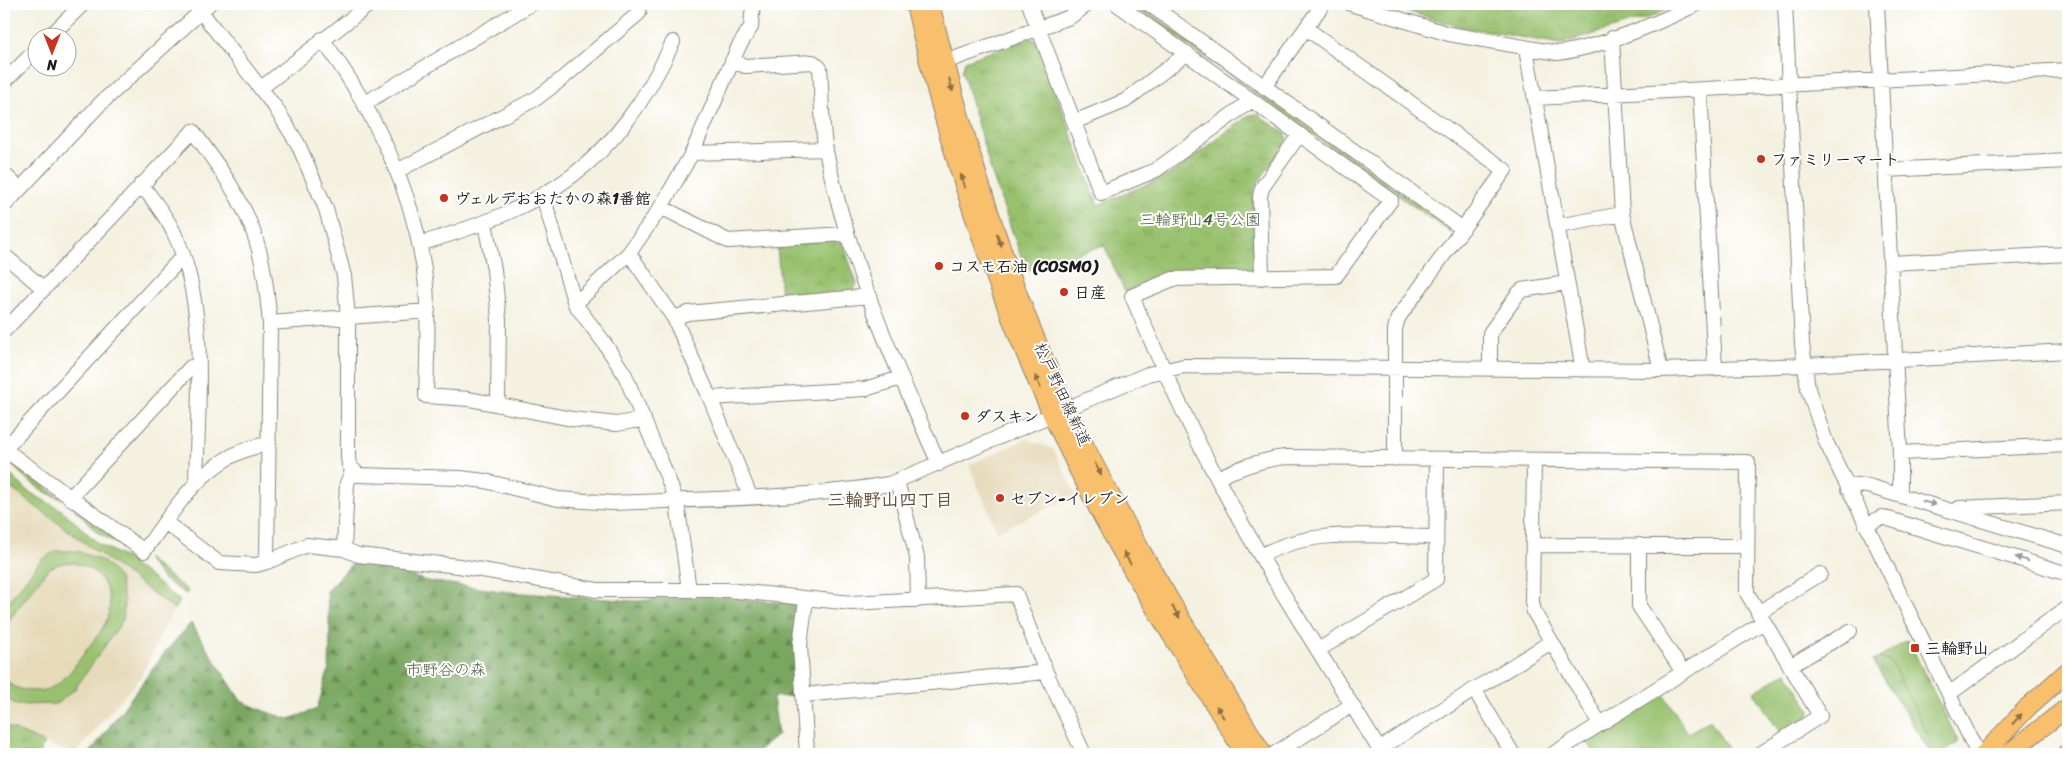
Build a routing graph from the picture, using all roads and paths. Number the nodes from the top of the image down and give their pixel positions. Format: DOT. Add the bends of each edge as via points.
graph roads {
  1 [pos="83,4"];
  2 [pos="370,4"];
  3 [pos="531,4"];
  4 [pos="752,4"];
  5 [pos="914,4"];
  6 [pos="930,4"];
  7 [pos="1028,4"];
  8 [pos="1088,4"];
  9 [pos="1117,4"];
  10 [pos="1149,4"];
  11 [pos="1323,4"];
  12 [pos="1350,4"];
  13 [pos="1697,4"];
  14 [pos="1784,4"];
  15 [pos="1877,4"];
  16 [pos="202,6"];
  17 [pos="639,13"];
  18 [pos="58,28"];
  19 [pos="1038,28"];
  20 [pos="1307,29"];
  21 [pos="1612,38"];
  22 [pos="322,39"];
  23 [pos="673,42"];
  24 [pos="1526,49"];
  25 [pos="1186,53"];
  26 [pos="28,58"];
  27 [pos="732,61"];
  28 [pos="944,62"];
  29 [pos="2068,70"];
  30 [pos="1879,79"];
  31 [pos="4,82"];
  32 [pos="1789,84"];
  33 [pos="1264,87"];
  34 [pos="260,88"];
  35 [pos="1700,90"];
  36 [pos="1616,93"];
  37 [pos="1536,98"];
  38 [pos="1252,100"];
  39 [pos="366,103"];
  40 [pos="1074,122"];
  41 [pos="1299,135"];
  42 [pos="826,149"];
  43 [pos="692,152"];
  44 [pos="2068,161"];
  45 [pos="1885,170"];
  46 [pos="397,171"];
  47 [pos="4,174"];
  48 [pos="141,184"];
  49 [pos="20,189"];
  50 [pos="543,196"];
  51 [pos="4,206"];
  52 [pos="661,206"];
  53 [pos="1622,214"];
  54 [pos="485,223"];
  55 [pos="1558,226"];
  56 [pos="1463,229"];
  57 [pos="846,234"];
  58 [pos="419,244"];
  59 [pos="629,253"];
  60 [pos="2068,254"];
  61 [pos="4,255"];
  62 [pos="183,256"];
  63 [pos="1890,263"];
  64 [pos="1262,278"];
  65 [pos="1567,283"];
  66 [pos="44,289"];
  67 [pos="870,296"];
  68 [pos="575,304"];
  69 [pos="428,311"];
  70 [pos="348,317"];
  71 [pos="674,318"];
  72 [pos="270,323"];
  73 [pos="4,331"];
  74 [pos="2068,351"];
  75 [pos="1894,360"];
  76 [pos="1805,365"];
  77 [pos="198,367"];
  78 [pos="1395,368"];
  79 [pos="1490,368"];
  80 [pos="1715,369"];
  81 [pos="1163,370"];
  82 [pos="1583,370"];
  83 [pos="1661,370"];
  84 [pos="901,378"];
  85 [pos="710,398"];
  86 [pos="498,403"];
  87 [pos="1060,412"];
  88 [pos="644,419"];
  89 [pos="269,444"];
  90 [pos="2068,445"];
  91 [pos="4,450"];
  92 [pos="1900,453"];
  93 [pos="1395,458"];
  94 [pos="1438,460"];
  95 [pos="1534,460"];
  96 [pos="939,464"];
  97 [pos="352,472"];
  98 [pos="1217,478"];
  99 [pos="196,481"];
  100 [pos="897,481"];
  101 [pos="1848,489"];
  102 [pos="1898,494"];
  103 [pos="750,496"];
  104 [pos="70,498"];
  105 [pos="676,500"];
  106 [pos="2068,503"];
  107 [pos="1948,509"];
  108 [pos="165,522"];
  109 [pos="1866,525"];
  110 [pos="1436,537"];
  111 [pos="1534,545"];
  112 [pos="1639,545"];
  113 [pos="1747,546"];
  114 [pos="2068,546"];
  115 [pos="344,549"];
  116 [pos="1261,556"];
  117 [pos="267,562"];
  118 [pos="1820,574"];
  119 [pos="2068,574"];
  120 [pos="689,590"];
  121 [pos="806,599"];
  122 [pos="918,600"];
  123 [pos="2068,607"];
  124 [pos="1761,618"];
  125 [pos="1850,630"];
  126 [pos="1551,642"];
  127 [pos="1318,650"];
  128 [pos="1790,666"];
  129 [pos="2068,671"];
  130 [pos="1046,672"];
  131 [pos="1683,672"];
  132 [pos="1474,689"];
  133 [pos="1949,694"];
  134 [pos="803,695"];
  135 [pos="1352,705"];
  136 [pos="2068,707"];
  137 [pos="1600,724"];
  138 [pos="1381,751"];
  139 [pos="807,754"];
  140 [pos="1084,754"];
  141 [pos="1245,754"];
  142 [pos="1263,754"];
  143 [pos="1274,754"];
  144 [pos="1514,754"];
  145 [pos="1553,754"];
  146 [pos="1760,754"];
  147 [pos="1978,754"];
  148 [pos="1984,754"];
  149 [pos="2008,754"];
  1 -- 18 [label="street"];
  2 -- 22 [label="street"];
  3 -- 39 [label="street"];
  4 -- 27 [label="street" via="750,27"];
  87 -- 5 [label="main road, 松戸野田線新道, one-way" via="1010,318 986,252 929,68"];
  6 -- 28 [label="main road, 松戸野田線新道"];
  7 -- 19 [label="street"];
  8 -- 19 [label="street" via="1070,17"];
  9 -- 25 [label="street"];
  10 -- 33 [label="street"];
  11 -- 20 [label="street"];
  12 -- 24 [label="street" via="1449,34"];
  13 -- 21 [label="street" via="1651,26"];
  14 -- 32 [label="street"];
  15 -- 30 [label="street"];
  16 -- 34 [label="street"];
  16 -- 49 [label="street" via="100,104"];
  17 -- 46 [label="street" via="537,98"];
  19 -- 28 [label="street"];
  19 -- 40 [label="street"];
  20 -- 33 [label="street"];
  20 -- 56 [label="street" via="1505,170"];
  21 -- 24 [label="street" via="1566,52"];
  21 -- 36 [label="street"];
  22 -- 34 [label="street"];
  22 -- 39 [label="street"];
  23 -- 50 [label="street" via="643,101 620,131 581,170"];
  24 -- 37 [label="street"];
  25 -- 38 [label="street"];
  25 -- 40 [label="street" via="1125,101"];
  26 -- 31 [label="street"];
  27 -- 42 [label="street" via="745,66 813,62 820,68"];
  27 -- 43 [label="street"];
  28 -- 87 [label="main road, 松戸野田線新道, one-way" via="1000,242 1053,380"];
  29 -- 30 [label="street"];
  30 -- 32 [label="street"];
  30 -- 45 [label="street"];
  32 -- 35 [label="street"];
  32 -- 76 [label="street"];
  33 -- 56 [label="street"];
  34 -- 70 [label="street" via="298,144 326,209 344,276"];
  35 -- 36 [label="street"];
  35 -- 80 [label="street"];
  36 -- 37 [label="street"];
  36 -- 53 [label="street"];
  37 -- 55 [label="street"];
  38 -- 40 [label="street" via="1156,170 1101,193"];
  38 -- 41 [label="street"];
  39 -- 46 [label="street"];
  41 -- 64 [label="street" via="1262,188"];
  41 -- 64 [label="street" via="1391,200 1336,276"];
  42 -- 43 [label="street"];
  42 -- 57 [label="street"];
  43 -- 52 [label="street"];
  44 -- 45 [label="street"];
  45 -- 63 [label="street"];
  46 -- 58 [label="street"];
  47 -- 49 [label="street"];
  48 -- 62 [label="street" via="163,214"];
  48 -- 66 [label="street"];
  48 -- 72 [label="street" via="193,130 244,210 256,239 264,271"];
  49 -- 51 [label="street"];
  50 -- 54 [label="street"];
  50 -- 68 [label="street"];
  52 -- 57 [label="street" via="728,241"];
  52 -- 59 [label="street"];
  53 -- 55 [label="street"];
  53 -- 83 [label="street"];
  54 -- 58 [label="street"];
  54 -- 86 [label="street" via="499,319"];
  55 -- 65 [label="street"];
  56 -- 78 [label="street" via="1398,318"];
  57 -- 67 [label="street"];
  58 -- 69 [label="street"];
  59 -- 68 [label="street"];
  59 -- 71 [label="street"];
  60 -- 63 [label="street"];
  61 -- 66 [label="street"];
  62 -- 77 [label="street" via="196,307"];
  62 -- 91 [label="street"];
  63 -- 75 [label="street"];
  64 -- 81 [label="street" via="1173,279 1132,296"];
  65 -- 79 [label="street" via="1522,290 1517,295 1490,333"];
  65 -- 82 [label="street"];
  66 -- 73 [label="street"];
  67 -- 71 [label="street" via="688,313"];
  67 -- 84 [label="street"];
  68 -- 88 [label="street" via="625,375"];
  69 -- 70 [label="street"];
  69 -- 86 [label="street" via="426,396"];
  70 -- 72 [label="street"];
  70 -- 97 [label="street" via="348,457"];
  71 -- 85 [label="street"];
  72 -- 89 [label="street"];
  74 -- 75 [label="street"];
  75 -- 76 [label="street"];
  75 -- 92 [label="street"];
  76 -- 80 [label="street"];
  76 -- 101 [label="street" via="1813,407"];
  77 -- 99 [label="street"];
  77 -- 104 [label="street" via="191,367"];
  78 -- 79 [label="street"];
  78 -- 81 [label="street" via="1206,365"];
  78 -- 93 [label="street"];
  79 -- 82 [label="street"];
  80 -- 83 [label="street"];
  81 -- 87 [label="street"];
  81 -- 98 [label="street"];
  82 -- 83 [label="street"];
  84 -- 85 [label="street" via="865,389"];
  84 -- 96 [label="street"];
  85 -- 103 [label="street"];
  86 -- 88 [label="street" via="572,419 617,424"];
  87 -- 96 [label="street"];
  141 -- 87 [label="main road, 松戸野田線新道, one-way" via="1112,534"];
  87 -- 142 [label="main road, 松戸野田線新道, one-way" via="1165,595"];
  88 -- 105 [label="street"];
  89 -- 99 [label="street" via="222,461"];
  89 -- 117 [label="street"];
  90 -- 92 [label="street"];
  91 -- 104 [label="street"];
  92 -- 102 [label="street"];
  93 -- 94 [label="street"];
  93 -- 98 [label="street" via="1285,457 1260,460"];
  94 -- 95 [label="street"];
  94 -- 110 [label="street"];
  95 -- 111 [label="street"];
  95 -- 113 [label="street" via="1748,462"];
  96 -- 100 [label="street"];
  97 -- 105 [label="street" via="366,476 440,476 485,481 558,499 589,502"];
  97 -- 115 [label="street" via="347,485"];
  98 -- 116 [label="street"];
  99 -- 108 [label="street"];
  100 -- 103 [label="street" via="865,488"];
  100 -- 122 [label="street" via="917,556"];
  101 -- 102 [label="street" via="1856,485 1868,486"];
  101 -- 109 [label="street"];
  102 -- 107 [label="street, one-way"];
  103 -- 105 [label="street"];
  104 -- 108 [label="street" via="144,551"];
  105 -- 120 [label="street"];
  106 -- 107 [label="street"];
  107 -- 114 [label="street"];
  108 -- 117 [label="street" via="218,563 256,565"];
  119 -- 109 [label="street, one-way" via="1882,517"];
  109 -- 133 [label="street"];
  110 -- 116 [label="street" via="1310,538 1273,548"];
  110 -- 127 [label="street" via="1436,579"];
  111 -- 112 [label="street"];
  111 -- 126 [label="street" via="1532,602"];
  112 -- 113 [label="street"];
  112 -- 131 [label="street" via="1639,606"];
  113 -- 124 [label="street" via="1747,593"];
  115 -- 117 [label="street" via="307,545"];
  115 -- 120 [label="street" via="358,555 459,566 596,590"];
  116 -- 127 [label="street"];
  118 -- 124 [label="street"];
  120 -- 121 [label="street" via="727,590"];
  121 -- 122 [label="street" via="852,603"];
  121 -- 134 [label="street" via="800,645"];
  122 -- 130 [label="street" via="1016,594"];
  123 -- 133 [label="street"];
  124 -- 128 [label="street"];
  124 -- 131 [label="street"];
  125 -- 128 [label="street"];
  126 -- 132 [label="street"];
  126 -- 137 [label="street"];
  127 -- 135 [label="street"];
  128 -- 146 [label="street" via="1820,716"];
  148 -- 129 [label="main road, one-way" via="2028,707"];
  130 -- 134 [label="street"];
  130 -- 140 [label="street"];
  131 -- 137 [label="street"];
  132 -- 138 [label="street"];
  132 -- 144 [label="street"];
  133 -- 147 [label="street"];
  134 -- 139 [label="street"];
  135 -- 138 [label="street"];
  135 -- 143 [label="street"];
  136 -- 149 [label="main road"];
  137 -- 145 [label="street"];
}
